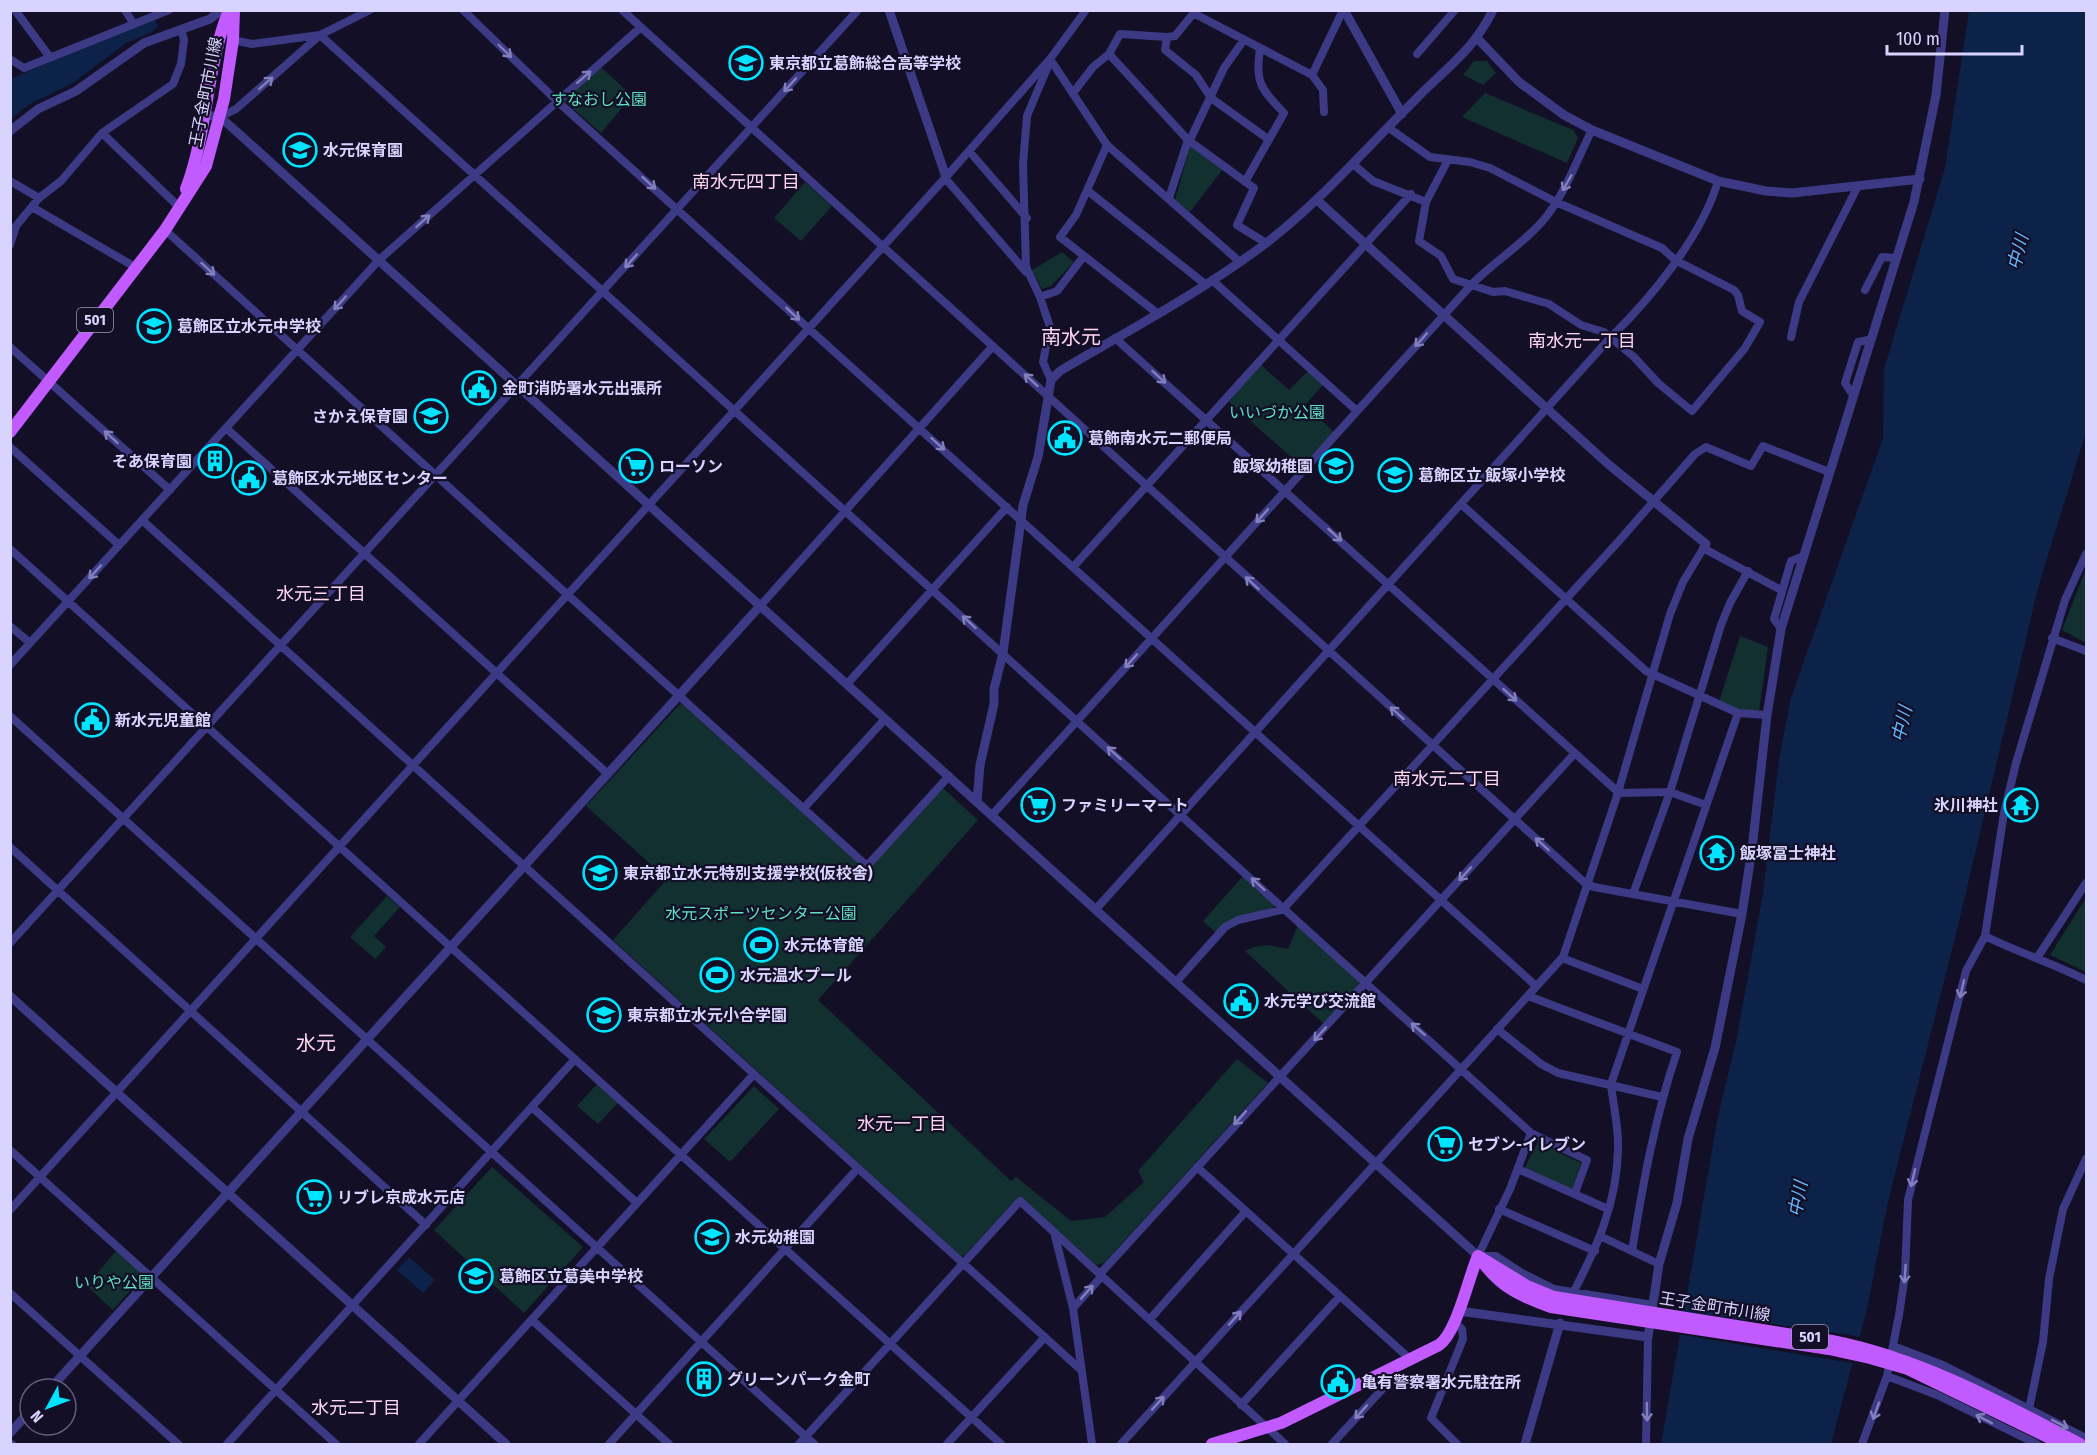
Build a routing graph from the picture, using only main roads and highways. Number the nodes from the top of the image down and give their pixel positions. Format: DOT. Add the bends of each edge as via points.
graph roads {
  1 [pos="229,10"];
  2 [pos="234,10"];
  3 [pos="179,207"];
  4 [pos="10,432"];
  5 [pos="2033,1425"];
  6 [pos="1212,1444"];
  7 [pos="2062,1444"];
  8 [pos="2080,1444"];
  1 -- 3 [label="main road, 王子金町市川線 / 501" via="218,37 195,161"];
  2 -- 3 [label="main road, 王子金町市川線 / 501" via="220,117 206,166"];
  3 -- 4 [label="main road, 王子金町市川線 / 501"];
  5 -- 6 [label="main road, 王子金町市川線 / 501" via="1942,1384 1870,1358 1571,1302 1536,1302 1494,1278 1478,1256 1457,1317 1444,1341 1387,1375 1267,1428"];
  5 -- 7 [label="main road, 王子金町市川線 / 501"];
  5 -- 8 [label="main road, 王子金町市川線 / 501"];
}
